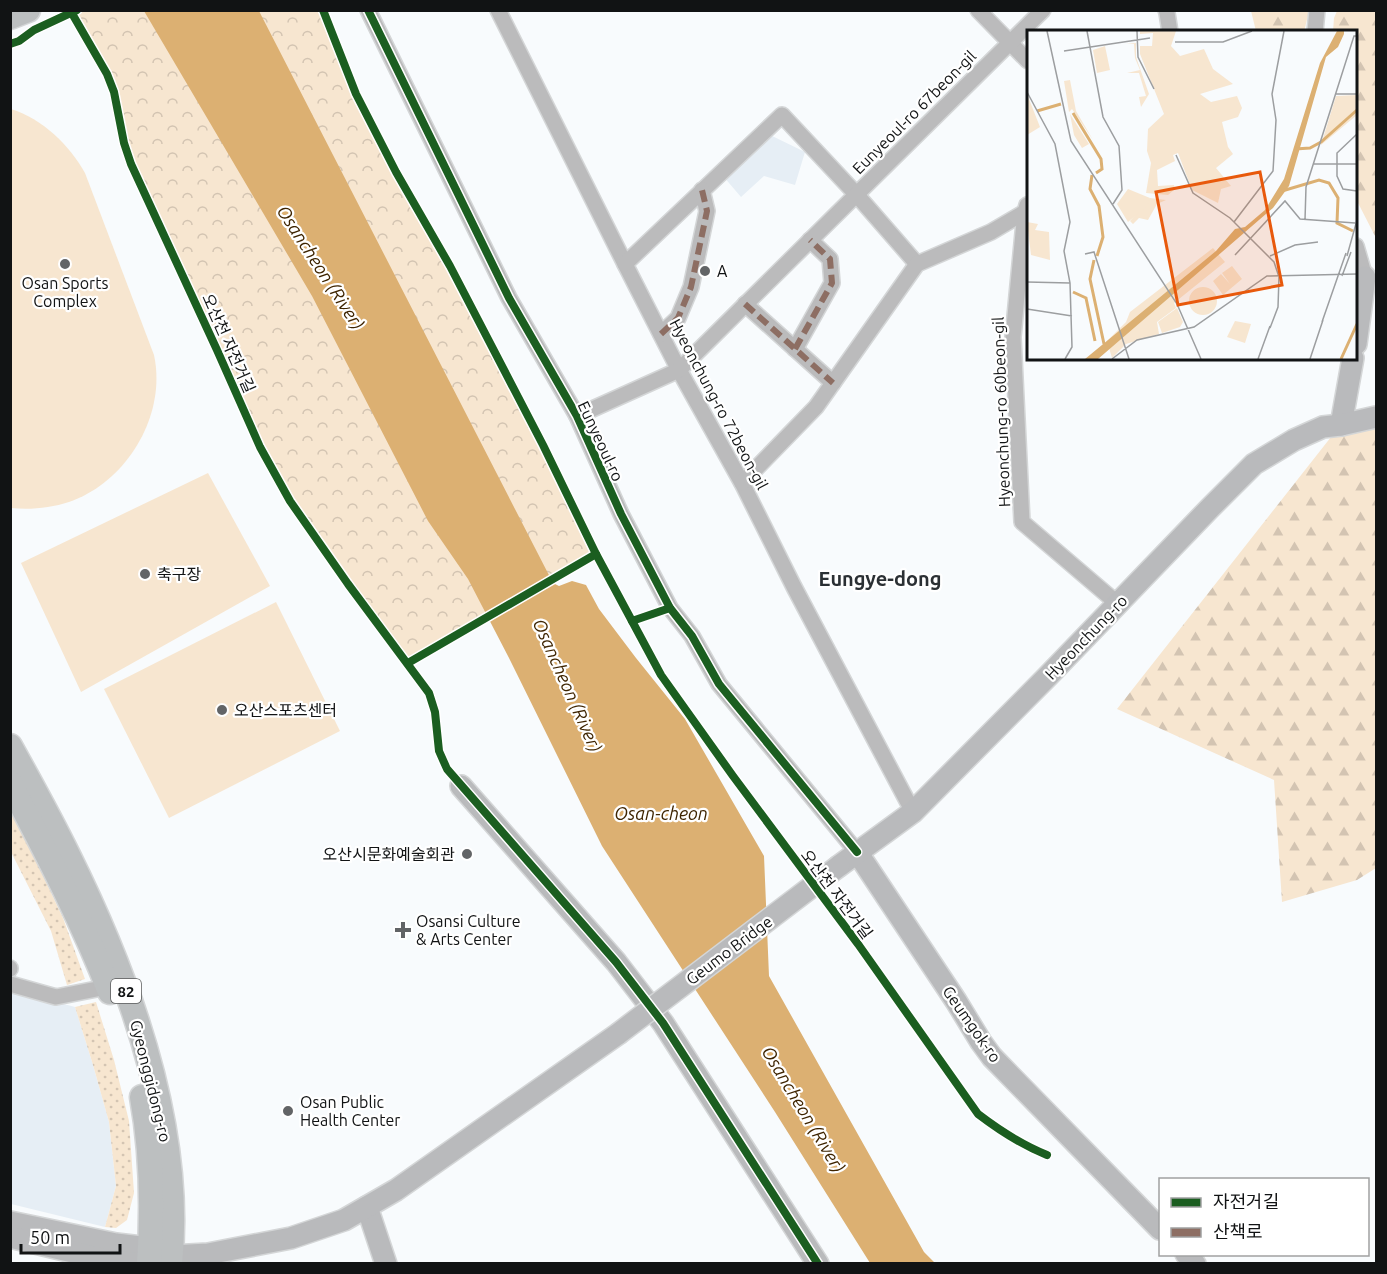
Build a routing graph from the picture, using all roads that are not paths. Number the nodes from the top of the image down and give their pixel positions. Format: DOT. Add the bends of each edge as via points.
graph roads {
  1 [pos="368,10"];
  2 [pos="498,10"];
  3 [pos="978,10"];
  4 [pos="1043,10"];
  5 [pos="1166,10"];
  6 [pos="1317,10"];
  7 [pos="1170,30"];
  8 [pos="1315,30"];
  9 [pos="1010,43"];
  10 [pos="1027,59"];
  11 [pos="702,190"];
  12 [pos="856,194"];
  13 [pos="1027,206"];
  14 [pos="810,240"];
  15 [pos="1357,254"];
  16 [pos="625,264"];
  17 [pos="916,264"];
  18 [pos="1360,276"];
  19 [pos="745,304"];
  20 [pos="1357,327"];
  21 [pos="661,334"];
  22 [pos="795,349"];
  23 [pos="1353,360"];
  24 [pos="679,370"];
  25 [pos="832,383"];
  26 [pos="577,416"];
  27 [pos="1377,417"];
  28 [pos="1341,425"];
  29 [pos="742,483"];
  30 [pos="1118,604"];
  31 [pos="10,746"];
  32 [pos="10,783"];
  33 [pos="461,786"];
  34 [pos="913,812"];
  35 [pos="857,852"];
  36 [pos="839,866"];
  37 [pos="10,984"];
  38 [pos="107,987"];
  39 [pos="367,1207"];
  40 [pos="10,1222"];
  41 [pos="1159,1227"];
  42 [pos="10,1237"];
  43 [pos="155,1260"];
  44 [pos="386,1263"];
  45 [pos="818,1263"];
  1 -- 26 [label="street, Eunyeoul-ro" via="509,298"];
  2 -- 16 [label="street, Hyeonchung-ro 72beon-gil"];
  3 -- 9 [label="street"];
  4 -- 9 [label="street, Eunyeoul-ro 67beon-gil"];
  5 -- 7 [label="street"];
  6 -- 8 [label="street"];
  9 -- 10 [label="street"];
  9 -- 12 [label="street, Eunyeoul-ro 67beon-gil"];
  11 -- 12 [label="street" via="782,115"];
  11 -- 16 [label="street"];
  11 -- 21 [label="street" via="707,212 691,287 678,318"];
  12 -- 14 [label="street, Eunyeoul-ro 67beon-gil"];
  12 -- 17 [label="street"];
  13 -- 17 [label="street, Hyeonchung-ro 60beon-gil" via="991,232"];
  13 -- 30 [label="street, Hyeonchung-ro 60beon-gil" via="1013,337 1022,522"];
  14 -- 19 [label="street, Eunyeoul-ro 67beon-gil"];
  14 -- 22 [label="street" via="830,259 832,283"];
  15 -- 18 [label="street"];
  16 -- 21 [label="street, Hyeonchung-ro 72beon-gil"];
  17 -- 25 [label="street"];
  18 -- 20 [label="street"];
  19 -- 22 [label="street"];
  19 -- 24 [label="street, Eunyeoul-ro 67beon-gil"];
  21 -- 24 [label="street, Hyeonchung-ro 72beon-gil"];
  22 -- 25 [label="street"];
  23 -- 28 [label="street"];
  24 -- 26 [label="street, Eunyeoul-ro 67beon-gil"];
  24 -- 29 [label="street, Hyeonchung-ro 72beon-gil"];
  25 -- 29 [label="street" via="816,407"];
  26 -- 35 [label="street, Eunyeoul-ro" via="621,514 670,608 692,636 719,684"];
  27 -- 28 [label="street, Hyeonchung-ro"];
  28 -- 30 [label="street, Hyeonchung-ro" via="1323,427 1254,464"];
  29 -- 34 [label="street, Hyeonchung-ro 72beon-gil"];
  30 -- 34 [label="street, Hyeonchung-ro"];
  31 -- 43 [label="main road, Gyeonggidong-ro / 82" via="68,854 110,946 137,1021 168,1148 172,1200"];
  32 -- 38 [label="main road, Gyeonggidong-ro / 82" via="69,896"];
  33 -- 45 [label="street" via="616,962 663,1023"];
  34 -- 35 [label="street, Hyeonchung-ro"];
  35 -- 36 [label="street, Hyeonchung-ro"];
  35 -- 41 [label="street, Geumgok-ro" via="992,1057"];
  36 -- 39 [label="street, Geumo Bridge, bridge" via="618,1034"];
  37 -- 38 [label="street" via="56,998"];
  38 -- 43 [label="main road, Gyeonggidong-ro / 82" via="138,1076 146,1121"];
  39 -- 43 [label="street, Geumo Bridge" via="344,1220 291,1238"];
  39 -- 44 [label="street"];
  40 -- 43 [label="street" via="116,1244"];
  42 -- 43 [label="street" via="106,1260"];
}
